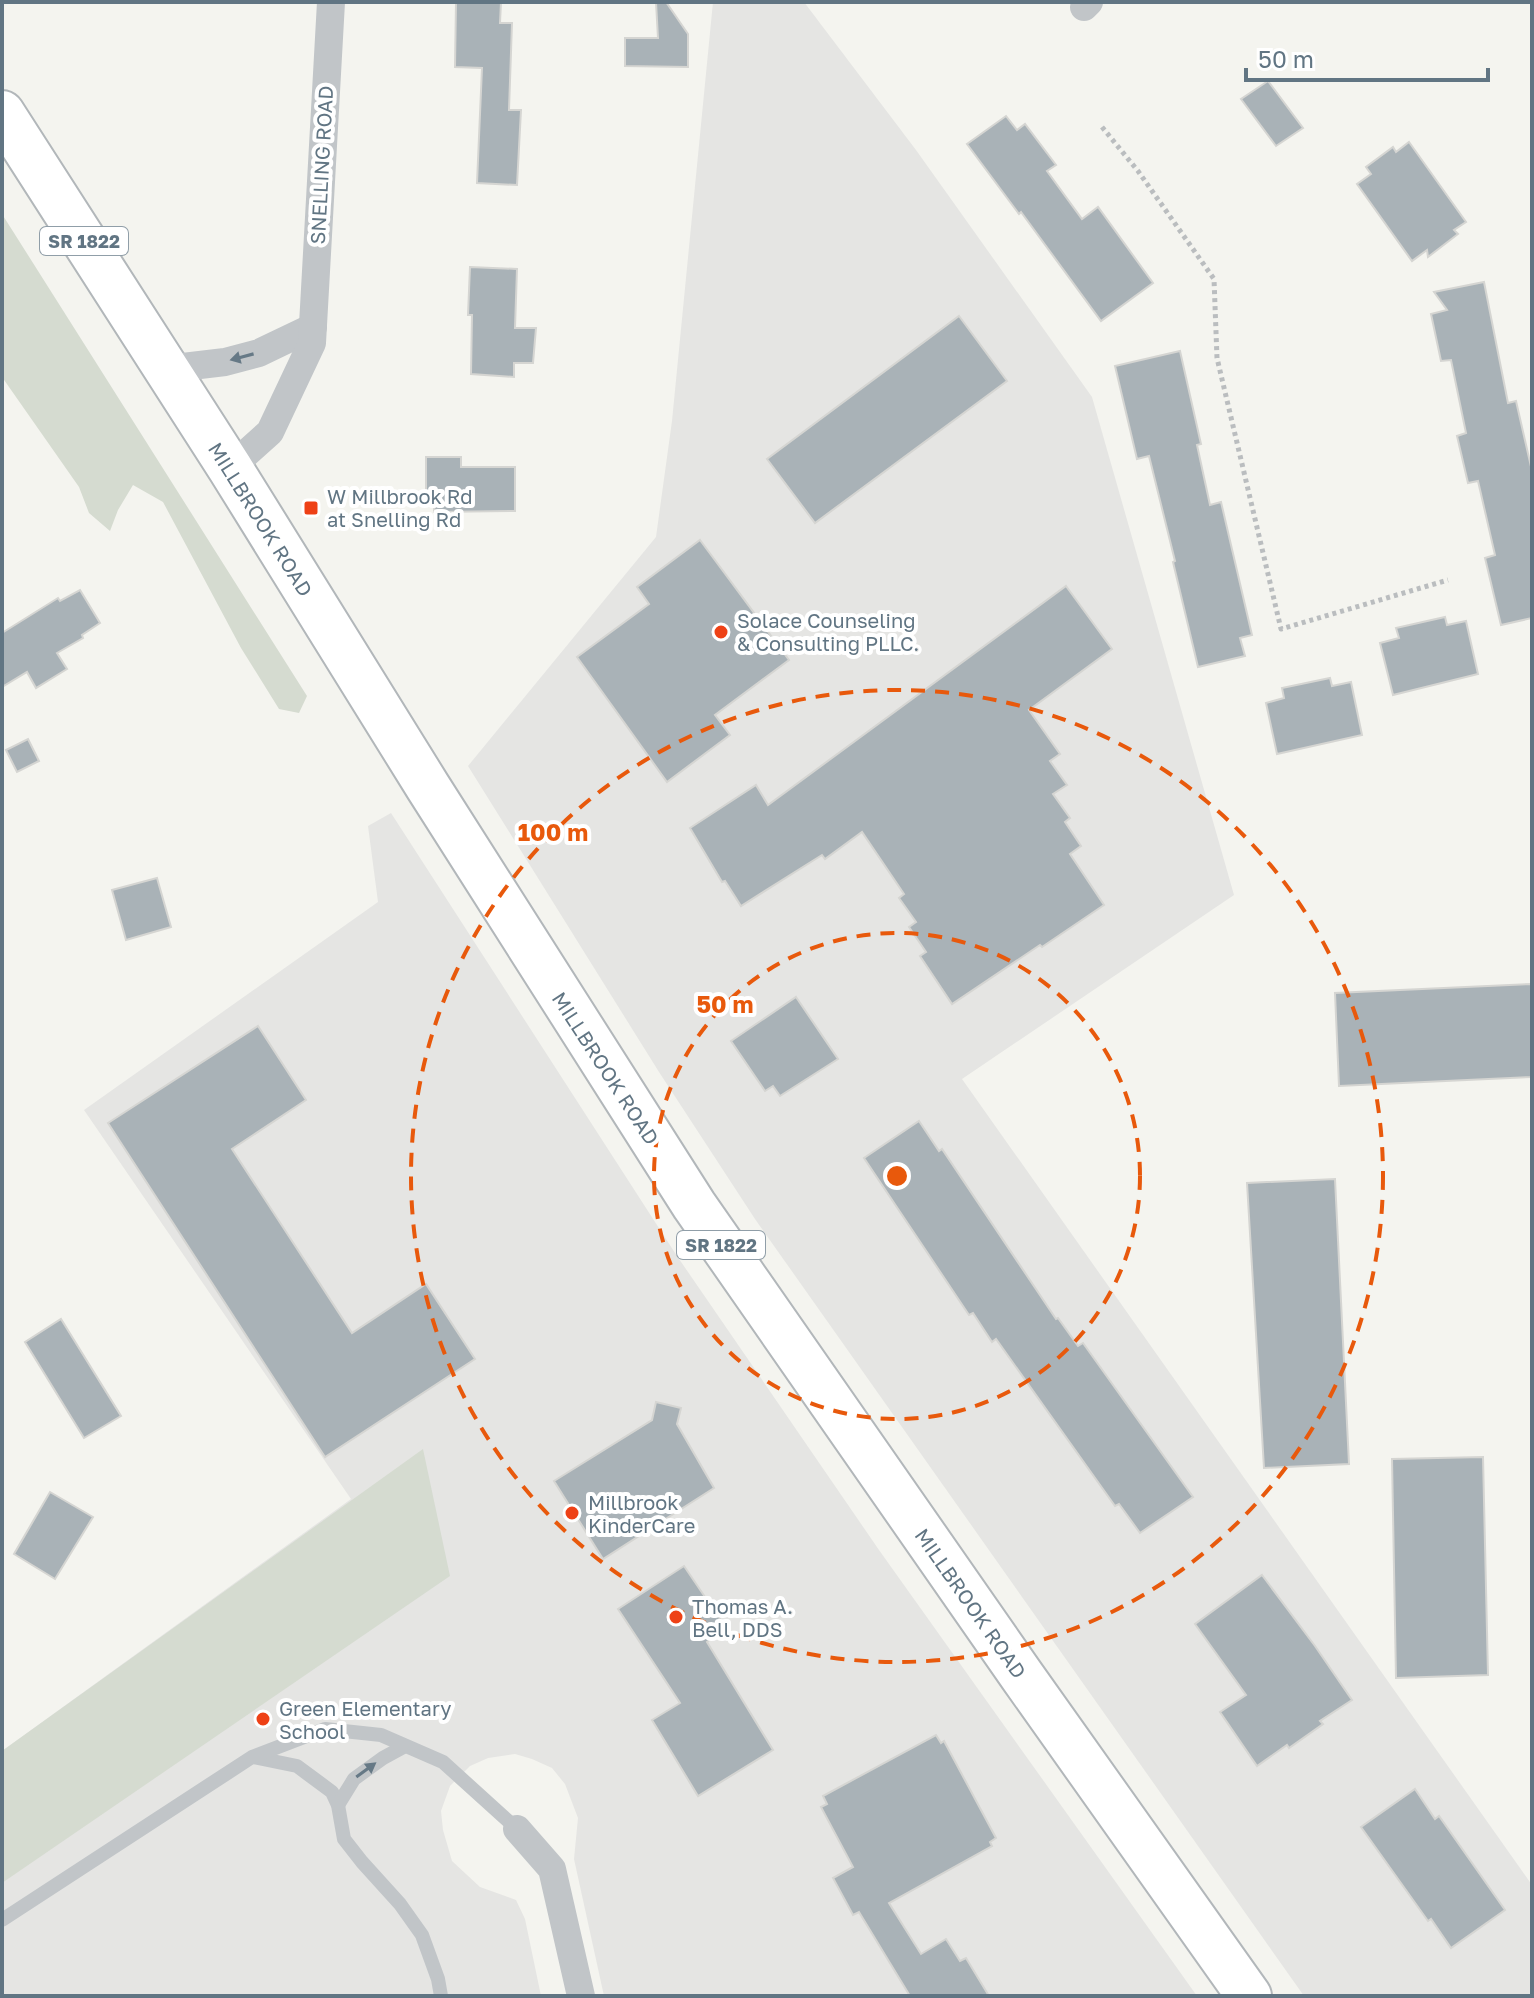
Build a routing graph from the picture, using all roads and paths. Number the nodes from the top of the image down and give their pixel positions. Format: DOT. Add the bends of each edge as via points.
graph roads {
  1 [pos="331,2"];
  2 [pos="2,113"];
  3 [pos="1102,127"];
  4 [pos="313,327"];
  5 [pos="166,369"];
  6 [pos="230,468"];
  7 [pos="1448,580"];
  8 [pos="405,1746"];
  9 [pos="252,1757"];
  10 [pos="338,1805"];
  11 [pos="517,1829"];
  12 [pos="2,1920"];
  13 [pos="441,1996"];
  14 [pos="581,1996"];
  15 [pos="1249,1996"];
  1 -- 4 [label="street, SNELLING ROAD"];
  2 -- 5 [label="main road, MILLBROOK ROAD / SR 1822"];
  3 -- 7 [label="path" via="1214,279 1217,358 1281,629"];
  4 -- 5 [label="street, one-way" via="259,353"];
  4 -- 6 [label="street, SNELLING ROAD" via="312,343 270,432"];
  5 -- 6 [label="main road, MILLBROOK ROAD / SR 1822"];
  6 -- 15 [label="main road, MILLBROOK ROAD / SR 1822" via="710,1229"];
  8 -- 9 [label="lane" via="381,1735 325,1729"];
  10 -- 8 [label="lane, one-way" via="354,1779"];
  8 -- 11 [label="lane" via="443,1762"];
  9 -- 10 [label="lane" via="297,1766 332,1792"];
  9 -- 12 [label="lane"];
  10 -- 13 [label="lane" via="344,1839 422,1935"];
  11 -- 14 [label="street" via="552,1869"];
}
